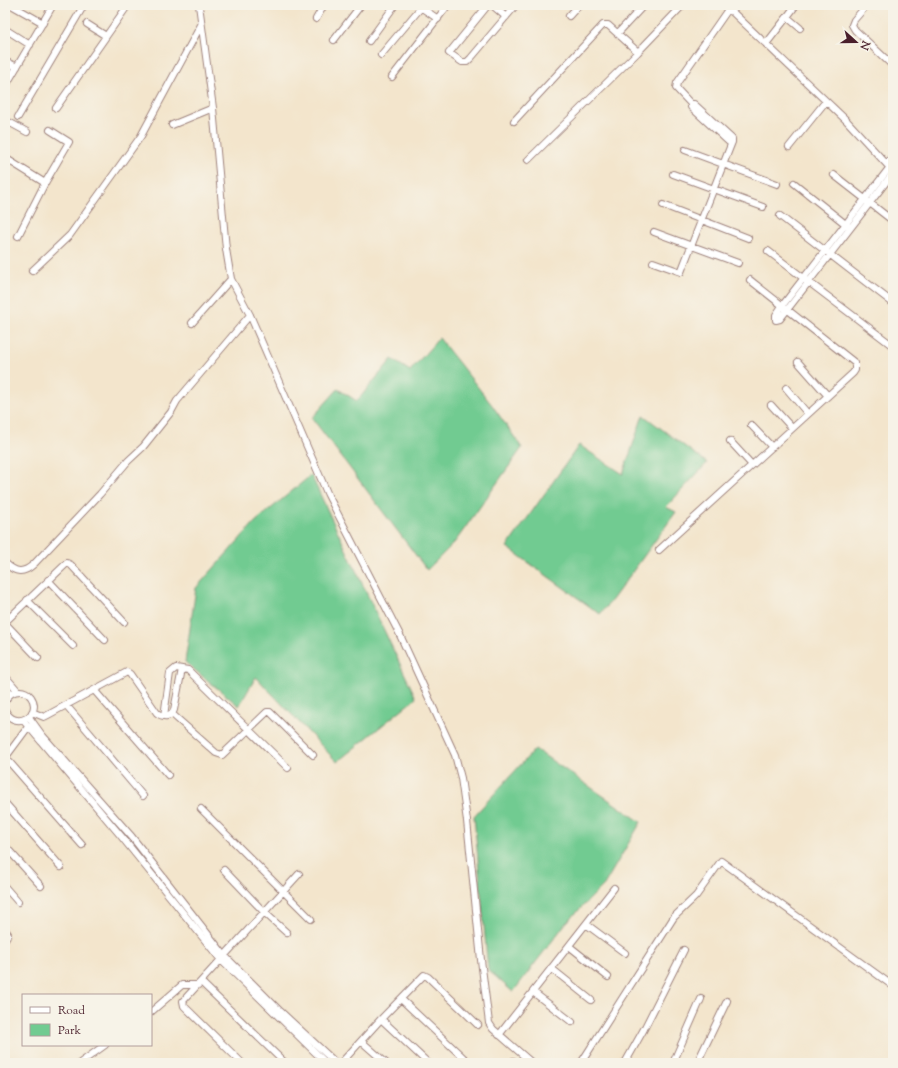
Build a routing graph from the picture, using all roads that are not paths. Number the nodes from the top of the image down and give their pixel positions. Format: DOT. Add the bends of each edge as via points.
graph roads {
  1 [pos="53,5"];
  2 [pos="84,5"];
  3 [pos="128,5"];
  4 [pos="199,5"];
  5 [pos="324,5"];
  6 [pos="361,5"];
  7 [pos="395,5"];
  8 [pos="448,5"];
  9 [pos="488,5"];
  10 [pos="492,5"];
  11 [pos="516,5"];
  12 [pos="579,5"];
  13 [pos="644,5"];
  14 [pos="683,5"];
  15 [pos="796,5"];
  16 [pos="867,5"];
  17 [pos="13,6"];
  18 [pos="421,6"];
  19 [pos="727,7"];
  20 [pos="569,16"];
  21 [pos="506,17"];
  22 [pos="787,17"];
  23 [pos="316,19"];
  24 [pos="438,19"];
  25 [pos="43,23"];
  26 [pos="87,24"];
  27 [pos="201,26"];
  28 [pos="800,28"];
  29 [pos="5,29"];
  30 [pos="618,33"];
  31 [pos="106,36"];
  32 [pos="334,40"];
  33 [pos="369,41"];
  34 [pos="766,44"];
  35 [pos="30,45"];
  36 [pos="638,52"];
  37 [pos="381,55"];
  38 [pos="5,61"];
  39 [pos="893,64"];
  40 [pos="17,67"];
  41 [pos="392,77"];
  42 [pos="5,87"];
  43 [pos="826,101"];
  44 [pos="56,108"];
  45 [pos="213,108"];
  46 [pos="18,116"];
  47 [pos="5,120"];
  48 [pos="514,121"];
  49 [pos="172,125"];
  50 [pos="50,130"];
  51 [pos="27,132"];
  52 [pos="789,147"];
  53 [pos="685,150"];
  54 [pos="893,156"];
  55 [pos="5,158"];
  56 [pos="528,160"];
  57 [pos="723,164"];
  58 [pos="891,169"];
  59 [pos="674,174"];
  60 [pos="834,175"];
  61 [pos="45,183"];
  62 [pos="794,183"];
  63 [pos="777,184"];
  64 [pos="713,189"];
  65 [pos="868,201"];
  66 [pos="663,205"];
  67 [pos="763,207"];
  68 [pos="780,216"];
  69 [pos="701,220"];
  70 [pos="893,221"];
  71 [pos="848,226"];
  72 [pos="654,232"];
  73 [pos="18,236"];
  74 [pos="748,238"];
  75 [pos="691,246"];
  76 [pos="768,251"];
  77 [pos="828,252"];
  78 [pos="653,262"];
  79 [pos="738,263"];
  80 [pos="32,271"];
  81 [pos="232,279"];
  82 [pos="750,280"];
  83 [pos="807,280"];
  84 [pos="893,303"];
  85 [pos="785,308"];
  86 [pos="250,315"];
  87 [pos="192,323"];
  88 [pos="893,346"];
  89 [pos="798,362"];
  90 [pos="786,388"];
  91 [pos="828,396"];
  92 [pos="771,405"];
  93 [pos="808,414"];
  94 [pos="751,425"];
  95 [pos="792,428"];
  96 [pos="730,441"];
  97 [pos="772,447"];
  98 [pos="752,465"];
  99 [pos="659,550"];
  100 [pos="5,563"];
  101 [pos="48,580"];
  102 [pos="27,600"];
  103 [pos="5,622"];
  104 [pos="124,622"];
  105 [pos="105,640"];
  106 [pos="73,646"];
  107 [pos="38,658"];
  108 [pos="182,669"];
  109 [pos="5,676"];
  110 [pos="5,686"];
  111 [pos="94,690"];
  112 [pos="18,691"];
  113 [pos="11,693"];
  114 [pos="5,701"];
  115 [pos="66,706"];
  116 [pos="5,710"];
  117 [pos="30,714"];
  118 [pos="172,714"];
  119 [pos="164,716"];
  120 [pos="23,720"];
  121 [pos="28,727"];
  122 [pos="248,730"];
  123 [pos="313,756"];
  124 [pos="5,758"];
  125 [pos="288,768"];
  126 [pos="168,775"];
  127 [pos="143,796"];
  128 [pos="5,803"];
  129 [pos="201,809"];
  130 [pos="82,845"];
  131 [pos="5,846"];
  132 [pos="61,867"];
  133 [pos="224,870"];
  134 [pos="299,874"];
  135 [pos="41,886"];
  136 [pos="5,887"];
  137 [pos="614,888"];
  138 [pos="283,892"];
  139 [pos="18,902"];
  140 [pos="264,912"];
  141 [pos="311,919"];
  142 [pos="586,924"];
  143 [pos="5,930"];
  144 [pos="286,933"];
  145 [pos="5,939"];
  146 [pos="568,946"];
  147 [pos="684,950"];
  148 [pos="625,953"];
  149 [pos="223,958"];
  150 [pos="552,968"];
  151 [pos="608,977"];
  152 [pos="199,983"];
  153 [pos="893,986"];
  154 [pos="533,992"];
  155 [pos="401,999"];
  156 [pos="701,999"];
  157 [pos="591,1000"];
  158 [pos="727,1001"];
  159 [pos="152,1011"];
  160 [pos="381,1019"];
  161 [pos="572,1022"];
  162 [pos="478,1025"];
  163 [pos="500,1035"];
  164 [pos="361,1041"];
  165 [pos="104,1046"];
  166 [pos="80,1063"];
  167 [pos="242,1063"];
  168 [pos="285,1063"];
  169 [pos="326,1063"];
  170 [pos="336,1063"];
  171 [pos="341,1063"];
  172 [pos="386,1063"];
  173 [pos="428,1063"];
  174 [pos="469,1063"];
  175 [pos="510,1063"];
  176 [pos="518,1063"];
  177 [pos="532,1063"];
  178 [pos="581,1063"];
  179 [pos="625,1063"];
  180 [pos="674,1063"];
  181 [pos="697,1063"];
  1 -- 25 [label="street"];
  2 -- 46 [label="street"];
  3 -- 31 [label="street"];
  4 -- 27 [label="street"];
  5 -- 23 [label="street"];
  6 -- 32 [label="street"];
  7 -- 33 [label="street"];
  8 -- 24 [label="street"];
  9 -- 21 [label="street" via="449,53 462,62 467,62 471,58"];
  10 -- 21 [label="street"];
  11 -- 21 [label="street"];
  12 -- 20 [label="street"];
  13 -- 30 [label="street"];
  14 -- 36 [label="street"];
  15 -- 22 [label="street"];
  16 -- 39 [label="street" via="852,26"];
  17 -- 25 [label="street"];
  18 -- 24 [label="street"];
  18 -- 37 [label="street"];
  19 -- 34 [label="street"];
  19 -- 57 [label="street" via="676,88 732,139"];
  22 -- 28 [label="street"];
  22 -- 34 [label="street"];
  24 -- 41 [label="street"];
  25 -- 35 [label="street"];
  26 -- 31 [label="street"];
  27 -- 45 [label="street"];
  27 -- 80 [label="street" via="141,136 70,235"];
  29 -- 35 [label="street"];
  30 -- 36 [label="street"];
  30 -- 48 [label="street" via="608,25 603,25"];
  31 -- 44 [label="street"];
  34 -- 43 [label="street"];
  35 -- 40 [label="street"];
  36 -- 56 [label="street"];
  38 -- 40 [label="street"];
  40 -- 42 [label="street"];
  43 -- 52 [label="street"];
  43 -- 58 [label="street"];
  45 -- 49 [label="street"];
  45 -- 81 [label="street" via="226,249"];
  47 -- 51 [label="street"];
  50 -- 61 [label="street" via="69,142"];
  53 -- 57 [label="street"];
  54 -- 58 [label="street"];
  55 -- 61 [label="street"];
  57 -- 63 [label="street"];
  57 -- 64 [label="street"];
  58 -- 65 [label="street"];
  59 -- 64 [label="street"];
  60 -- 65 [label="street"];
  61 -- 73 [label="street"];
  62 -- 71 [label="street"];
  64 -- 67 [label="street"];
  64 -- 69 [label="street"];
  65 -- 70 [label="street"];
  65 -- 71 [label="street"];
  66 -- 69 [label="street"];
  68 -- 77 [label="street"];
  69 -- 74 [label="street"];
  69 -- 75 [label="street"];
  71 -- 77 [label="street"];
  72 -- 75 [label="street"];
  75 -- 78 [label="street" via="681,272"];
  75 -- 79 [label="street"];
  76 -- 83 [label="street"];
  77 -- 83 [label="street"];
  77 -- 84 [label="street"];
  81 -- 86 [label="street"];
  81 -- 87 [label="street"];
  82 -- 85 [label="street"];
  83 -- 85 [label="street"];
  83 -- 88 [label="street"];
  85 -- 91 [label="street" via="855,364 853,373"];
  86 -- 100 [label="street" via="177,401 143,447 34,564 19,572"];
  86 -- 163 [label="street" via="328,494 399,633 456,755 467,821 488,1014 490,1025"];
  89 -- 91 [label="street"];
  90 -- 93 [label="street"];
  91 -- 93 [label="street"];
  92 -- 95 [label="street"];
  93 -- 95 [label="street"];
  94 -- 97 [label="street"];
  95 -- 97 [label="street"];
  96 -- 98 [label="street"];
  97 -- 98 [label="street"];
  98 -- 99 [label="street"];
  101 -- 102 [label="street"];
  101 -- 104 [label="street" via="65,564 71,564"];
  101 -- 105 [label="street"];
  102 -- 103 [label="street"];
  102 -- 106 [label="street"];
  103 -- 107 [label="street"];
  108 -- 118 [label="street"];
  108 -- 119 [label="street" via="176,668 170,674"];
  108 -- 122 [label="street" via="188,670"];
  109 -- 112 [label="street"];
  110 -- 113 [label="street"];
  111 -- 115 [label="street"];
  111 -- 119 [label="street" via="125,672 129,673 157,713"];
  111 -- 126 [label="street"];
  112 -- 113 [label="street"];
  112 -- 117 [label="street" via="31,697 34,706"];
  113 -- 114 [label="street"];
  115 -- 117 [label="street" via="44,717"];
  115 -- 127 [label="street"];
  116 -- 120 [label="street" via="14,720"];
  117 -- 120 [label="street"];
  117 -- 149 [label="street" via="42,735 132,837"];
  118 -- 119 [label="street"];
  118 -- 122 [label="street" via="219,755"];
  120 -- 121 [label="street"];
  121 -- 124 [label="street"];
  121 -- 149 [label="street"];
  122 -- 123 [label="street" via="270,712"];
  122 -- 125 [label="street"];
  124 -- 130 [label="street"];
  128 -- 132 [label="street"];
  129 -- 138 [label="street"];
  131 -- 135 [label="street"];
  133 -- 140 [label="street"];
  134 -- 138 [label="street"];
  136 -- 139 [label="street"];
  137 -- 142 [label="street"];
  138 -- 140 [label="street"];
  138 -- 141 [label="street"];
  140 -- 144 [label="street"];
  140 -- 149 [label="street"];
  142 -- 146 [label="street"];
  142 -- 148 [label="street"];
  143 -- 145 [label="street" via="8,934"];
  146 -- 150 [label="street"];
  146 -- 151 [label="street"];
  147 -- 179 [label="street"];
  149 -- 152 [label="street"];
  149 -- 169 [label="street"];
  149 -- 170 [label="street"];
  150 -- 154 [label="street"];
  150 -- 157 [label="street"];
  152 -- 159 [label="street" via="182,985"];
  152 -- 167 [label="street" via="184,999 183,1004"];
  152 -- 168 [label="street"];
  153 -- 178 [label="street" via="722,861 696,896 674,917"];
  154 -- 161 [label="street"];
  154 -- 163 [label="street"];
  155 -- 160 [label="street"];
  155 -- 162 [label="street" via="422,976 426,976"];
  155 -- 174 [label="street"];
  156 -- 180 [label="street"];
  158 -- 181 [label="street"];
  160 -- 164 [label="street"];
  160 -- 173 [label="street"];
  163 -- 177 [label="street"];
  164 -- 171 [label="street"];
  164 -- 172 [label="street"];
  165 -- 166 [label="street"];
  175 -- 176 [label="street"];
}
